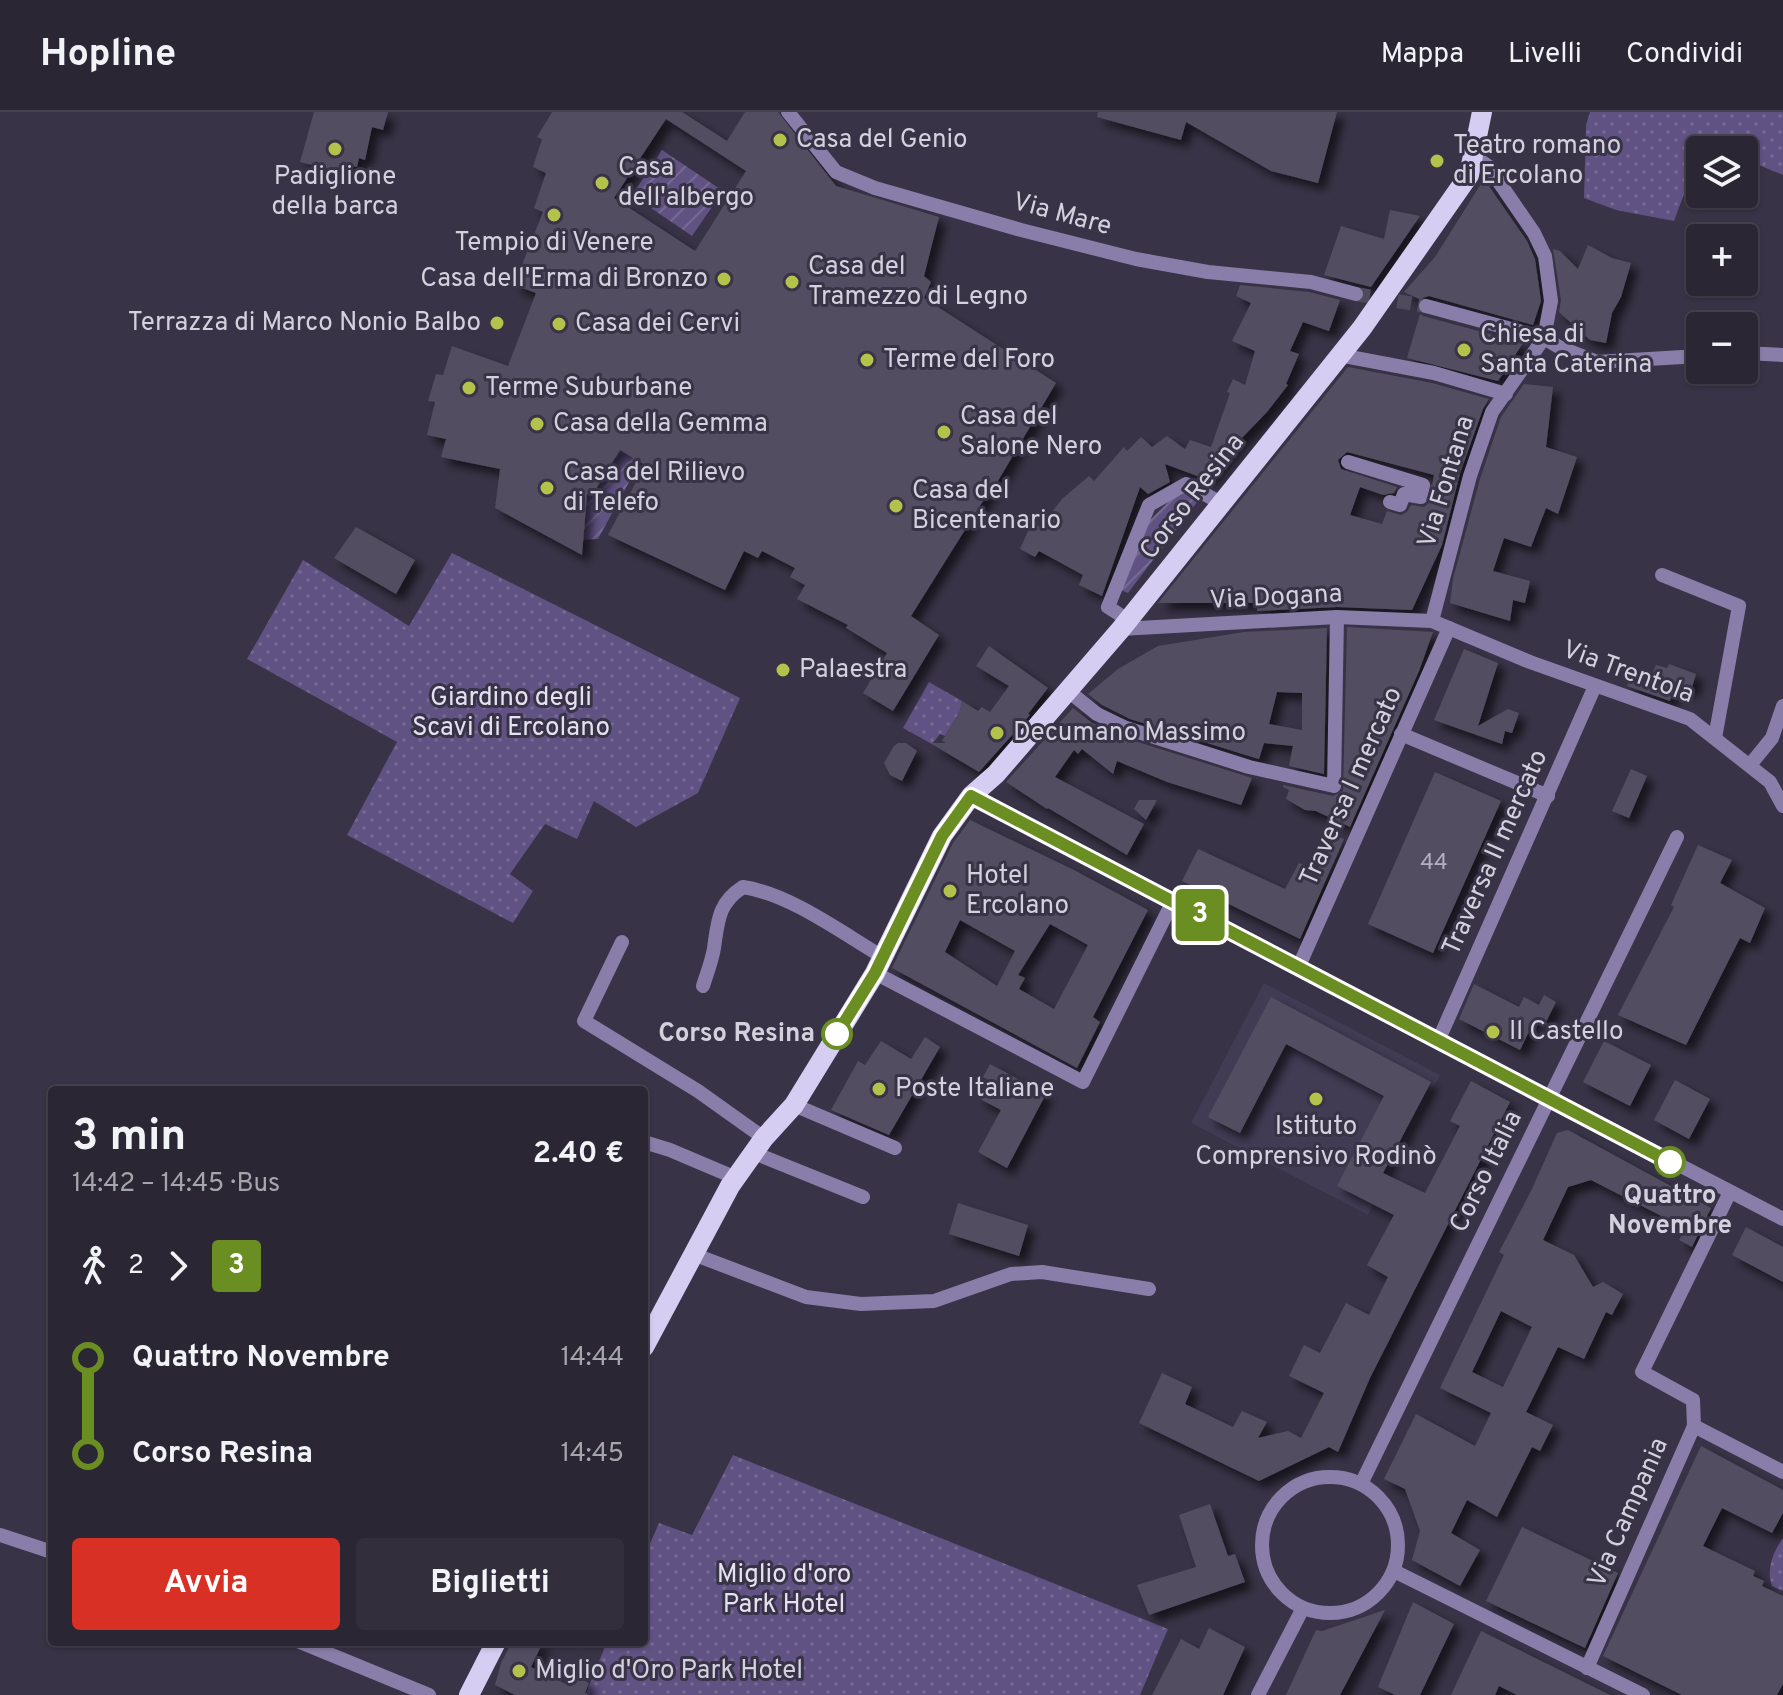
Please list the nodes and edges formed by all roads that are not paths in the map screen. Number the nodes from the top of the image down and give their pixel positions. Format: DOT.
graph roads {
  1 [pos="788,112"];
  2 [pos="1482,112"];
  3 [pos="1475,157"];
  4 [pos="1356,294"];
  5 [pos="1426,306"];
  6 [pos="1544,338"];
  7 [pos="1758,354"];
  8 [pos="1339,355"];
  9 [pos="1783,355"];
  10 [pos="1686,357"];
  11 [pos="1506,394"];
  12 [pos="1348,462"];
  13 [pos="1390,502"];
  14 [pos="1221,503"];
  15 [pos="1662,575"];
  16 [pos="1337,617"];
  17 [pos="1432,621"];
  18 [pos="1125,625"];
  19 [pos="1449,628"];
  20 [pos="1595,686"];
  21 [pos="1067,690"];
  22 [pos="1783,706"];
  23 [pos="1401,734"];
  24 [pos="1715,738"];
  25 [pos="1750,765"];
  26 [pos="971,796"];
  27 [pos="1548,796"];
  28 [pos="1783,806"];
  29 [pos="1677,837"];
  30 [pos="1173,901"];
  31 [pos="622,942"];
  32 [pos="879,965"];
  33 [pos="1299,966"];
  34 [pos="703,986"];
  35 [pos="1439,1039"];
  36 [pos="1548,1099"];
  37 [pos="794,1105"];
  38 [pos="648,1143"];
  39 [pos="759,1146"];
  40 [pos="895,1148"];
  41 [pos="736,1178"];
  42 [pos="1730,1192"];
  43 [pos="863,1197"];
  44 [pos="1783,1219"];
  45 [pos="693,1254"];
  46 [pos="1149,1289"];
  47 [pos="648,1339"];
  48 [pos="1694,1426"];
  49 [pos="1783,1472"];
  50 [pos="1361,1484"];
  51 [pos="0,1535"];
  52 [pos="48,1551"];
  53 [pos="1394,1571"];
  54 [pos="1303,1608"];
  55 [pos="310,1646"];
  56 [pos="494,1646"];
  57 [pos="1587,1668"];
  58 [pos="429,1695"];
  59 [pos="469,1695"];
  60 [pos="1258,1695"];
  61 [pos="1643,1695"];
  1 -- 4 [label="street, Via Mare"];
  2 -- 3 [label="main road, Corso Resina"];
  3 -- 6 [label="street, Via Fontana"];
  3 -- 8 [label="main road, Corso Resina"];
  5 -- 6 [label="street"];
  6 -- 10 [label="street"];
  6 -- 11 [label="street, Via Fontana"];
  7 -- 9 [label="street"];
  8 -- 11 [label="street"];
  8 -- 14 [label="main road, Corso Resina"];
  11 -- 17 [label="street, Via Fontana"];
  12 -- 13 [label="street"];
  14 -- 18 [label="main road, Corso Resina"];
  14 -- 18 [label="street"];
  15 -- 24 [label="street"];
  16 -- 17 [label="street, Via Dogana"];
  16 -- 18 [label="street, Via Dogana"];
  16 -- 21 [label="street"];
  17 -- 19 [label="street, Via Trentola"];
  18 -- 21 [label="main road, Corso Resina"];
  19 -- 20 [label="street, Via Trentola"];
  19 -- 23 [label="street, Traversa I mercato"];
  20 -- 24 [label="street, Via Trentola"];
  20 -- 27 [label="street, Traversa II mercato"];
  21 -- 26 [label="main road, Corso Resina"];
  22 -- 25 [label="street"];
  23 -- 27 [label="street"];
  23 -- 33 [label="street, Traversa I mercato"];
  24 -- 25 [label="street, Via Trentola"];
  25 -- 28 [label="street, Via Trentola"];
  26 -- 30 [label="street"];
  26 -- 32 [label="main road, Corso Resina"];
  27 -- 35 [label="street, Traversa II mercato"];
  29 -- 36 [label="street, Corso Italia"];
  30 -- 32 [label="street"];
  30 -- 33 [label="street"];
  31 -- 39 [label="street"];
  32 -- 34 [label="street"];
  32 -- 37 [label="main road, Corso Resina"];
  33 -- 35 [label="street"];
  35 -- 36 [label="street"];
  36 -- 42 [label="street"];
  36 -- 50 [label="street, Corso Italia"];
  37 -- 39 [label="main road, Corso Resina"];
  37 -- 40 [label="street"];
  38 -- 41 [label="street"];
  39 -- 41 [label="main road, Corso Resina"];
  39 -- 43 [label="street"];
  41 -- 45 [label="main road, Corso Resina"];
  42 -- 44 [label="street"];
  42 -- 48 [label="street"];
  45 -- 46 [label="street"];
  45 -- 47 [label="main road, Corso Resina"];
  48 -- 49 [label="street, Via Campania"];
  48 -- 57 [label="street, Via Campania"];
  50 -- 53 [label="street"];
  50 -- 54 [label="street"];
  51 -- 52 [label="street"];
  53 -- 54 [label="street"];
  53 -- 57 [label="street"];
  54 -- 60 [label="street"];
  55 -- 58 [label="street"];
  56 -- 59 [label="main road"];
  57 -- 61 [label="street"];
}
